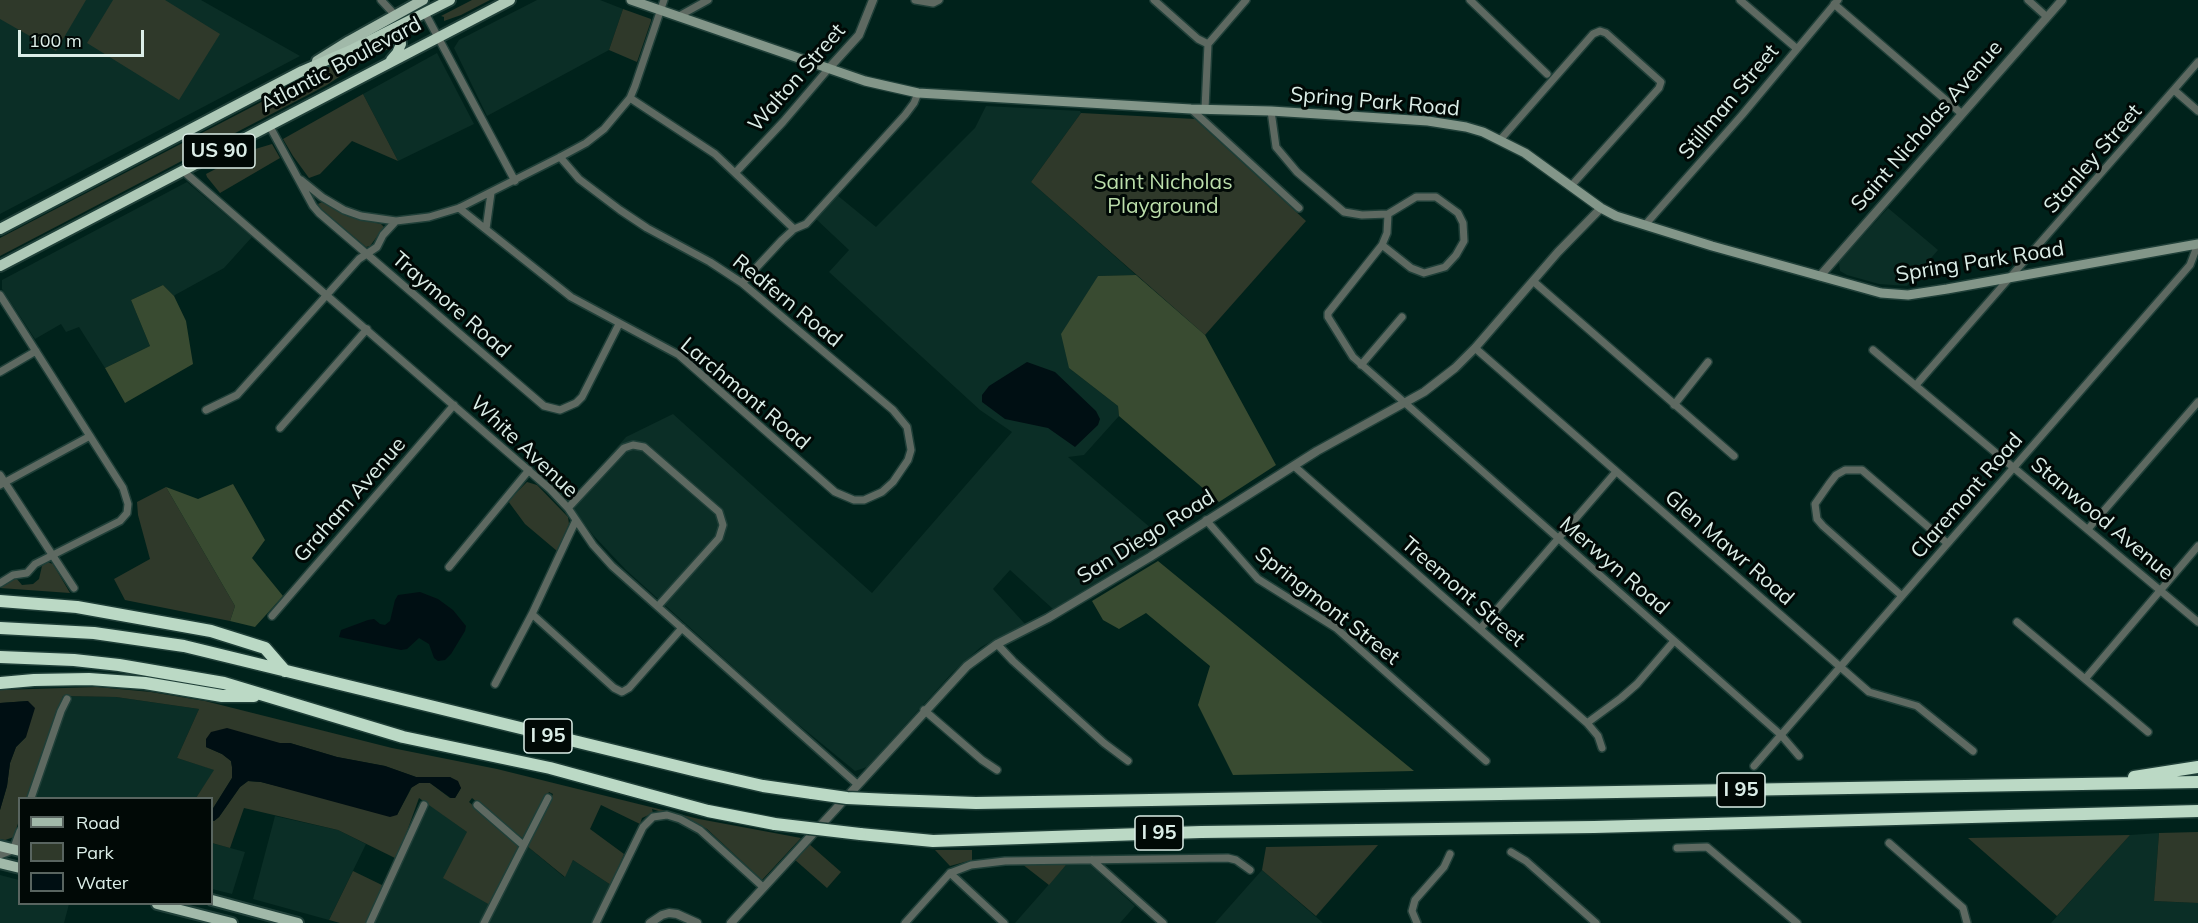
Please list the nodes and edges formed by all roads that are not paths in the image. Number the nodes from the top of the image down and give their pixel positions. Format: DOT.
graph roads {
  1 [pos="381,0"];
  2 [pos="423,0"];
  3 [pos="450,0"];
  4 [pos="510,0"];
  5 [pos="631,0"];
  6 [pos="664,0"];
  7 [pos="708,0"];
  8 [pos="873,0"];
  9 [pos="915,0"];
  10 [pos="939,0"];
  11 [pos="1154,0"];
  12 [pos="1246,0"];
  13 [pos="1470,0"];
  14 [pos="1740,0"];
  15 [pos="2028,0"];
  16 [pos="2062,0"];
  17 [pos="1836,2"];
  18 [pos="662,10"];
  19 [pos="425,13"];
  20 [pos="679,16"];
  21 [pos="2048,17"];
  22 [pos="397,21"];
  23 [pos="439,37"];
  24 [pos="1208,44"];
  25 [pos="1796,48"];
  26 [pos="2198,62"];
  27 [pos="386,64"];
  28 [pos="830,67"];
  29 [pos="1547,74"];
  30 [pos="2174,90"];
  31 [pos="918,93"];
  32 [pos="630,98"];
  33 [pos="1191,109"];
  34 [pos="1205,109"];
  35 [pos="1271,111"];
  36 [pos="2198,111"];
  37 [pos="1962,114"];
  38 [pos="269,125"];
  39 [pos="1500,140"];
  40 [pos="560,157"];
  41 [pos="182,170"];
  42 [pos="736,172"];
  43 [pos="299,179"];
  44 [pos="515,181"];
  45 [pos="1571,186"];
  46 [pos="491,193"];
  47 [pos="459,208"];
  48 [pos="1299,208"];
  49 [pos="1601,208"];
  50 [pos="1388,213"];
  51 [pos="396,221"];
  52 [pos="1646,225"];
  53 [pos="486,229"];
  54 [pos="794,229"];
  55 [pos="0,230"];
  56 [pos="2198,244"];
  57 [pos="1382,246"];
  58 [pos="365,254"];
  59 [pos="0,266"];
  60 [pos="1820,276"];
  61 [pos="2010,277"];
  62 [pos="1533,280"];
  63 [pos="742,282"];
  64 [pos="0,294"];
  65 [pos="326,296"];
  66 [pos="1402,317"];
  67 [pos="619,324"];
  68 [pos="367,329"];
  69 [pos="1475,348"];
  70 [pos="1873,350"];
  71 [pos="36,351"];
  72 [pos="1708,362"];
  73 [pos="1361,364"];
  74 [pos="0,372"];
  75 [pos="1916,385"];
  76 [pos="2198,402"];
  77 [pos="1403,403"];
  78 [pos="454,405"];
  79 [pos="1674,405"];
  80 [pos="206,410"];
  81 [pos="280,428"];
  82 [pos="90,436"];
  83 [pos="1734,456"];
  84 [pos="1294,466"];
  85 [pos="2014,467"];
  86 [pos="529,470"];
  87 [pos="1615,473"];
  88 [pos="0,475"];
  89 [pos="893,482"];
  90 [pos="3,484"];
  91 [pos="568,508"];
  92 [pos="576,520"];
  93 [pos="1206,520"];
  94 [pos="2088,530"];
  95 [pos="1558,539"];
  96 [pos="1947,543"];
  97 [pos="2198,546"];
  98 [pos="52,555"];
  99 [pos="449,567"];
  100 [pos="0,583"];
  101 [pos="74,588"];
  102 [pos="2160,590"];
  103 [pos="1902,596"];
  104 [pos="0,601"];
  105 [pos="658,606"];
  106 [pos="532,614"];
  107 [pos="272,616"];
  108 [pos="2017,622"];
  109 [pos="2198,622"];
  110 [pos="0,628"];
  111 [pos="682,628"];
  112 [pos="1480,629"];
  113 [pos="1674,641"];
  114 [pos="997,644"];
  115 [pos="0,657"];
  116 [pos="1840,667"];
  117 [pos="286,672"];
  118 [pos="2085,679"];
  119 [pos="0,683"];
  120 [pos="495,684"];
  121 [pos="270,696"];
  122 [pos="68,699"];
  123 [pos="924,710"];
  124 [pos="1587,723"];
  125 [pos="2148,732"];
  126 [pos="1781,735"];
  127 [pos="1602,748"];
  128 [pos="1973,751"];
  129 [pos="1799,756"];
  130 [pos="1128,761"];
  131 [pos="1486,761"];
  132 [pos="1754,766"];
  133 [pos="2198,766"];
  134 [pos="997,770"];
  135 [pos="2198,782"];
  136 [pos="857,784"];
  137 [pos="2091,784"];
  138 [pos="31,797"];
  139 [pos="548,798"];
  140 [pos="424,804"];
  141 [pos="477,805"];
  142 [pos="2198,811"];
  143 [pos="1889,843"];
  144 [pos="523,845"];
  145 [pos="0,846"];
  146 [pos="1677,848"];
  147 [pos="16,850"];
  148 [pos="1511,852"];
  149 [pos="1450,854"];
  150 [pos="0,855"];
  151 [pos="1092,860"];
  152 [pos="0,863"];
  153 [pos="18,868"];
  154 [pos="1250,870"];
  155 [pos="950,873"];
  156 [pos="763,886"];
  157 [pos="213,900"];
  158 [pos="164,905"];
  159 [pos="1967,920"];
  160 [pos="232,923"];
  161 [pos="298,923"];
  162 [pos="370,923"];
  163 [pos="484,923"];
  164 [pos="596,923"];
  165 [pos="650,923"];
  166 [pos="697,923"];
  167 [pos="730,923"];
  168 [pos="905,923"];
  169 [pos="1004,923"];
  170 [pos="1162,923"];
  171 [pos="1417,923"];
  172 [pos="1596,923"];
  173 [pos="1797,923"];
  1 -- 22 [label="street"];
  2 -- 22 [label="main road, Atlantic Boulevard"];
  3 -- 19 [label="highway, US 90"];
  4 -- 23 [label="highway, Atlantic Boulevard / US 90"];
  5 -- 18 [label="main road, Spring Park Road"];
  6 -- 18 [label="street"];
  7 -- 20 [label="street"];
  8 -- 28 [label="street, Walton Street"];
  9 -- 10 [label="street"];
  11 -- 24 [label="street"];
  12 -- 24 [label="street"];
  13 -- 29 [label="street"];
  14 -- 25 [label="street"];
  15 -- 21 [label="street"];
  16 -- 21 [label="street, Saint Nicholas Avenue"];
  17 -- 25 [label="street, Stillman Street"];
  17 -- 37 [label="street"];
  18 -- 20 [label="main road, Spring Park Road"];
  18 -- 32 [label="street"];
  19 -- 22 [label="highway, US 90"];
  19 -- 23 [label="street"];
  20 -- 28 [label="main road, Spring Park Road"];
  21 -- 37 [label="street, Saint Nicholas Avenue"];
  22 -- 27 [label="highway"];
  22 -- 55 [label="highway, US 90"];
  23 -- 27 [label="highway, Atlantic Boulevard / US 90"];
  23 -- 44 [label="street"];
  24 -- 34 [label="street"];
  25 -- 52 [label="street, Stillman Street"];
  26 -- 30 [label="street, Stanley Street"];
  27 -- 38 [label="highway, Atlantic Boulevard / US 90"];
  28 -- 31 [label="main road, Spring Park Road"];
  28 -- 42 [label="street, Walton Street"];
  30 -- 36 [label="street"];
  30 -- 61 [label="street, Stanley Street"];
  31 -- 33 [label="main road, Spring Park Road"];
  31 -- 54 [label="street"];
  32 -- 40 [label="street"];
  32 -- 42 [label="street"];
  33 -- 34 [label="main road, Spring Park Road"];
  33 -- 48 [label="street"];
  34 -- 35 [label="main road, Spring Park Road"];
  35 -- 39 [label="main road, Spring Park Road"];
  35 -- 50 [label="street"];
  37 -- 60 [label="street, Saint Nicholas Avenue"];
  38 -- 41 [label="highway, Atlantic Boulevard / US 90"];
  38 -- 43 [label="street, Traymore Road"];
  39 -- 45 [label="main road, Spring Park Road"];
  39 -- 45 [label="street"];
  40 -- 44 [label="street"];
  40 -- 63 [label="street, Redfern Road"];
  41 -- 59 [label="highway, Atlantic Boulevard / US 90"];
  41 -- 65 [label="street, White Avenue"];
  42 -- 54 [label="street"];
  43 -- 51 [label="street"];
  43 -- 58 [label="street, Traymore Road"];
  44 -- 46 [label="street"];
  45 -- 49 [label="main road, Spring Park Road"];
  46 -- 47 [label="street"];
  46 -- 53 [label="street"];
  47 -- 51 [label="street"];
  47 -- 53 [label="street, Larchmont Road"];
  49 -- 52 [label="main road, Spring Park Road"];
  49 -- 62 [label="street, San Diego Road"];
  50 -- 57 [label="street"];
  50 -- 57 [label="street"];
  51 -- 58 [label="street"];
  52 -- 60 [label="main road, Spring Park Road"];
  53 -- 67 [label="street, Larchmont Road"];
  54 -- 63 [label="street"];
  56 -- 61 [label="main road, Spring Park Road"];
  56 -- 85 [label="street, Claremont Road"];
  57 -- 73 [label="street, Merwyn Road"];
  58 -- 65 [label="street"];
  58 -- 67 [label="street, Traymore Road"];
  60 -- 61 [label="main road, Spring Park Road"];
  61 -- 75 [label="street, Stanley Street"];
  62 -- 69 [label="street, San Diego Road"];
  62 -- 79 [label="street"];
  63 -- 89 [label="street, Redfern Road"];
  64 -- 71 [label="street"];
  65 -- 68 [label="street, White Avenue"];
  65 -- 80 [label="street"];
  66 -- 73 [label="street"];
  67 -- 89 [label="street, Larchmont Road"];
  68 -- 78 [label="street, White Avenue"];
  68 -- 81 [label="street"];
  69 -- 77 [label="street, San Diego Road"];
  69 -- 87 [label="street, Glen Mawr Road"];
  70 -- 75 [label="street, Stanwood Avenue"];
  71 -- 74 [label="street"];
  71 -- 82 [label="street"];
  72 -- 79 [label="street"];
  73 -- 77 [label="street, Merwyn Road"];
  75 -- 85 [label="street, Stanwood Avenue"];
  76 -- 94 [label="street"];
  77 -- 84 [label="street, San Diego Road"];
  77 -- 95 [label="street, Merwyn Road"];
  78 -- 86 [label="street, White Avenue"];
  78 -- 107 [label="street, Graham Avenue"];
  79 -- 83 [label="street"];
  82 -- 90 [label="street"];
  82 -- 98 [label="street"];
  84 -- 93 [label="street, San Diego Road"];
  84 -- 112 [label="street, Treemont Street"];
  85 -- 94 [label="street, Stanwood Avenue"];
  85 -- 96 [label="street, Claremont Road"];
  86 -- 91 [label="street, White Avenue"];
  86 -- 99 [label="street"];
  87 -- 95 [label="street"];
  87 -- 116 [label="street, Glen Mawr Road"];
  88 -- 90 [label="street"];
  90 -- 98 [label="street"];
  91 -- 92 [label="street, White Avenue"];
  91 -- 105 [label="street"];
  92 -- 105 [label="street, White Avenue"];
  92 -- 106 [label="street"];
  93 -- 114 [label="street, San Diego Road"];
  93 -- 131 [label="street, Springmont Street"];
  94 -- 102 [label="street, Stanwood Avenue"];
  95 -- 112 [label="street"];
  95 -- 113 [label="street, Merwyn Road"];
  96 -- 103 [label="street, Claremont Road"];
  96 -- 103 [label="street"];
  97 -- 102 [label="street"];
  98 -- 100 [label="street"];
  98 -- 101 [label="street"];
  102 -- 109 [label="street, Stanwood Avenue"];
  102 -- 118 [label="street"];
  103 -- 116 [label="street, Claremont Road"];
  104 -- 117 [label="highway"];
  105 -- 111 [label="street, White Avenue"];
  106 -- 111 [label="street"];
  106 -- 120 [label="street"];
  108 -- 118 [label="street"];
  110 -- 117 [label="highway, I 95"];
  111 -- 136 [label="street, White Avenue"];
  112 -- 124 [label="street, Treemont Street"];
  113 -- 124 [label="street"];
  113 -- 126 [label="street, Merwyn Road"];
  114 -- 123 [label="street, San Diego Road"];
  114 -- 130 [label="street"];
  115 -- 121 [label="highway, I 95"];
  116 -- 126 [label="street, Claremont Road"];
  116 -- 128 [label="street, Glen Mawr Road"];
  117 -- 137 [label="highway, I 95, bridge"];
  118 -- 125 [label="street"];
  119 -- 121 [label="highway"];
  121 -- 142 [label="highway, I 95, bridge"];
  122 -- 138 [label="street"];
  123 -- 134 [label="street"];
  123 -- 136 [label="street, San Diego Road"];
  124 -- 127 [label="street, Treemont Street"];
  126 -- 129 [label="street, Merwyn Road"];
  126 -- 132 [label="street, Claremont Road"];
  133 -- 137 [label="highway"];
  135 -- 137 [label="highway, I 95"];
  136 -- 156 [label="street, San Diego Road"];
  139 -- 144 [label="street"];
  140 -- 162 [label="street"];
  141 -- 144 [label="street"];
  143 -- 159 [label="street"];
  144 -- 163 [label="street"];
  145 -- 147 [label="main road"];
  146 -- 173 [label="street"];
  147 -- 150 [label="street"];
  148 -- 172 [label="street"];
  149 -- 171 [label="street"];
  151 -- 154 [label="street"];
  151 -- 155 [label="street"];
  151 -- 170 [label="street"];
  152 -- 153 [label="main road"];
  155 -- 168 [label="street"];
  155 -- 169 [label="street"];
  156 -- 164 [label="street"];
  156 -- 167 [label="street, San Diego Road"];
  157 -- 161 [label="main road"];
  158 -- 160 [label="main road"];
  165 -- 166 [label="street"];
}
